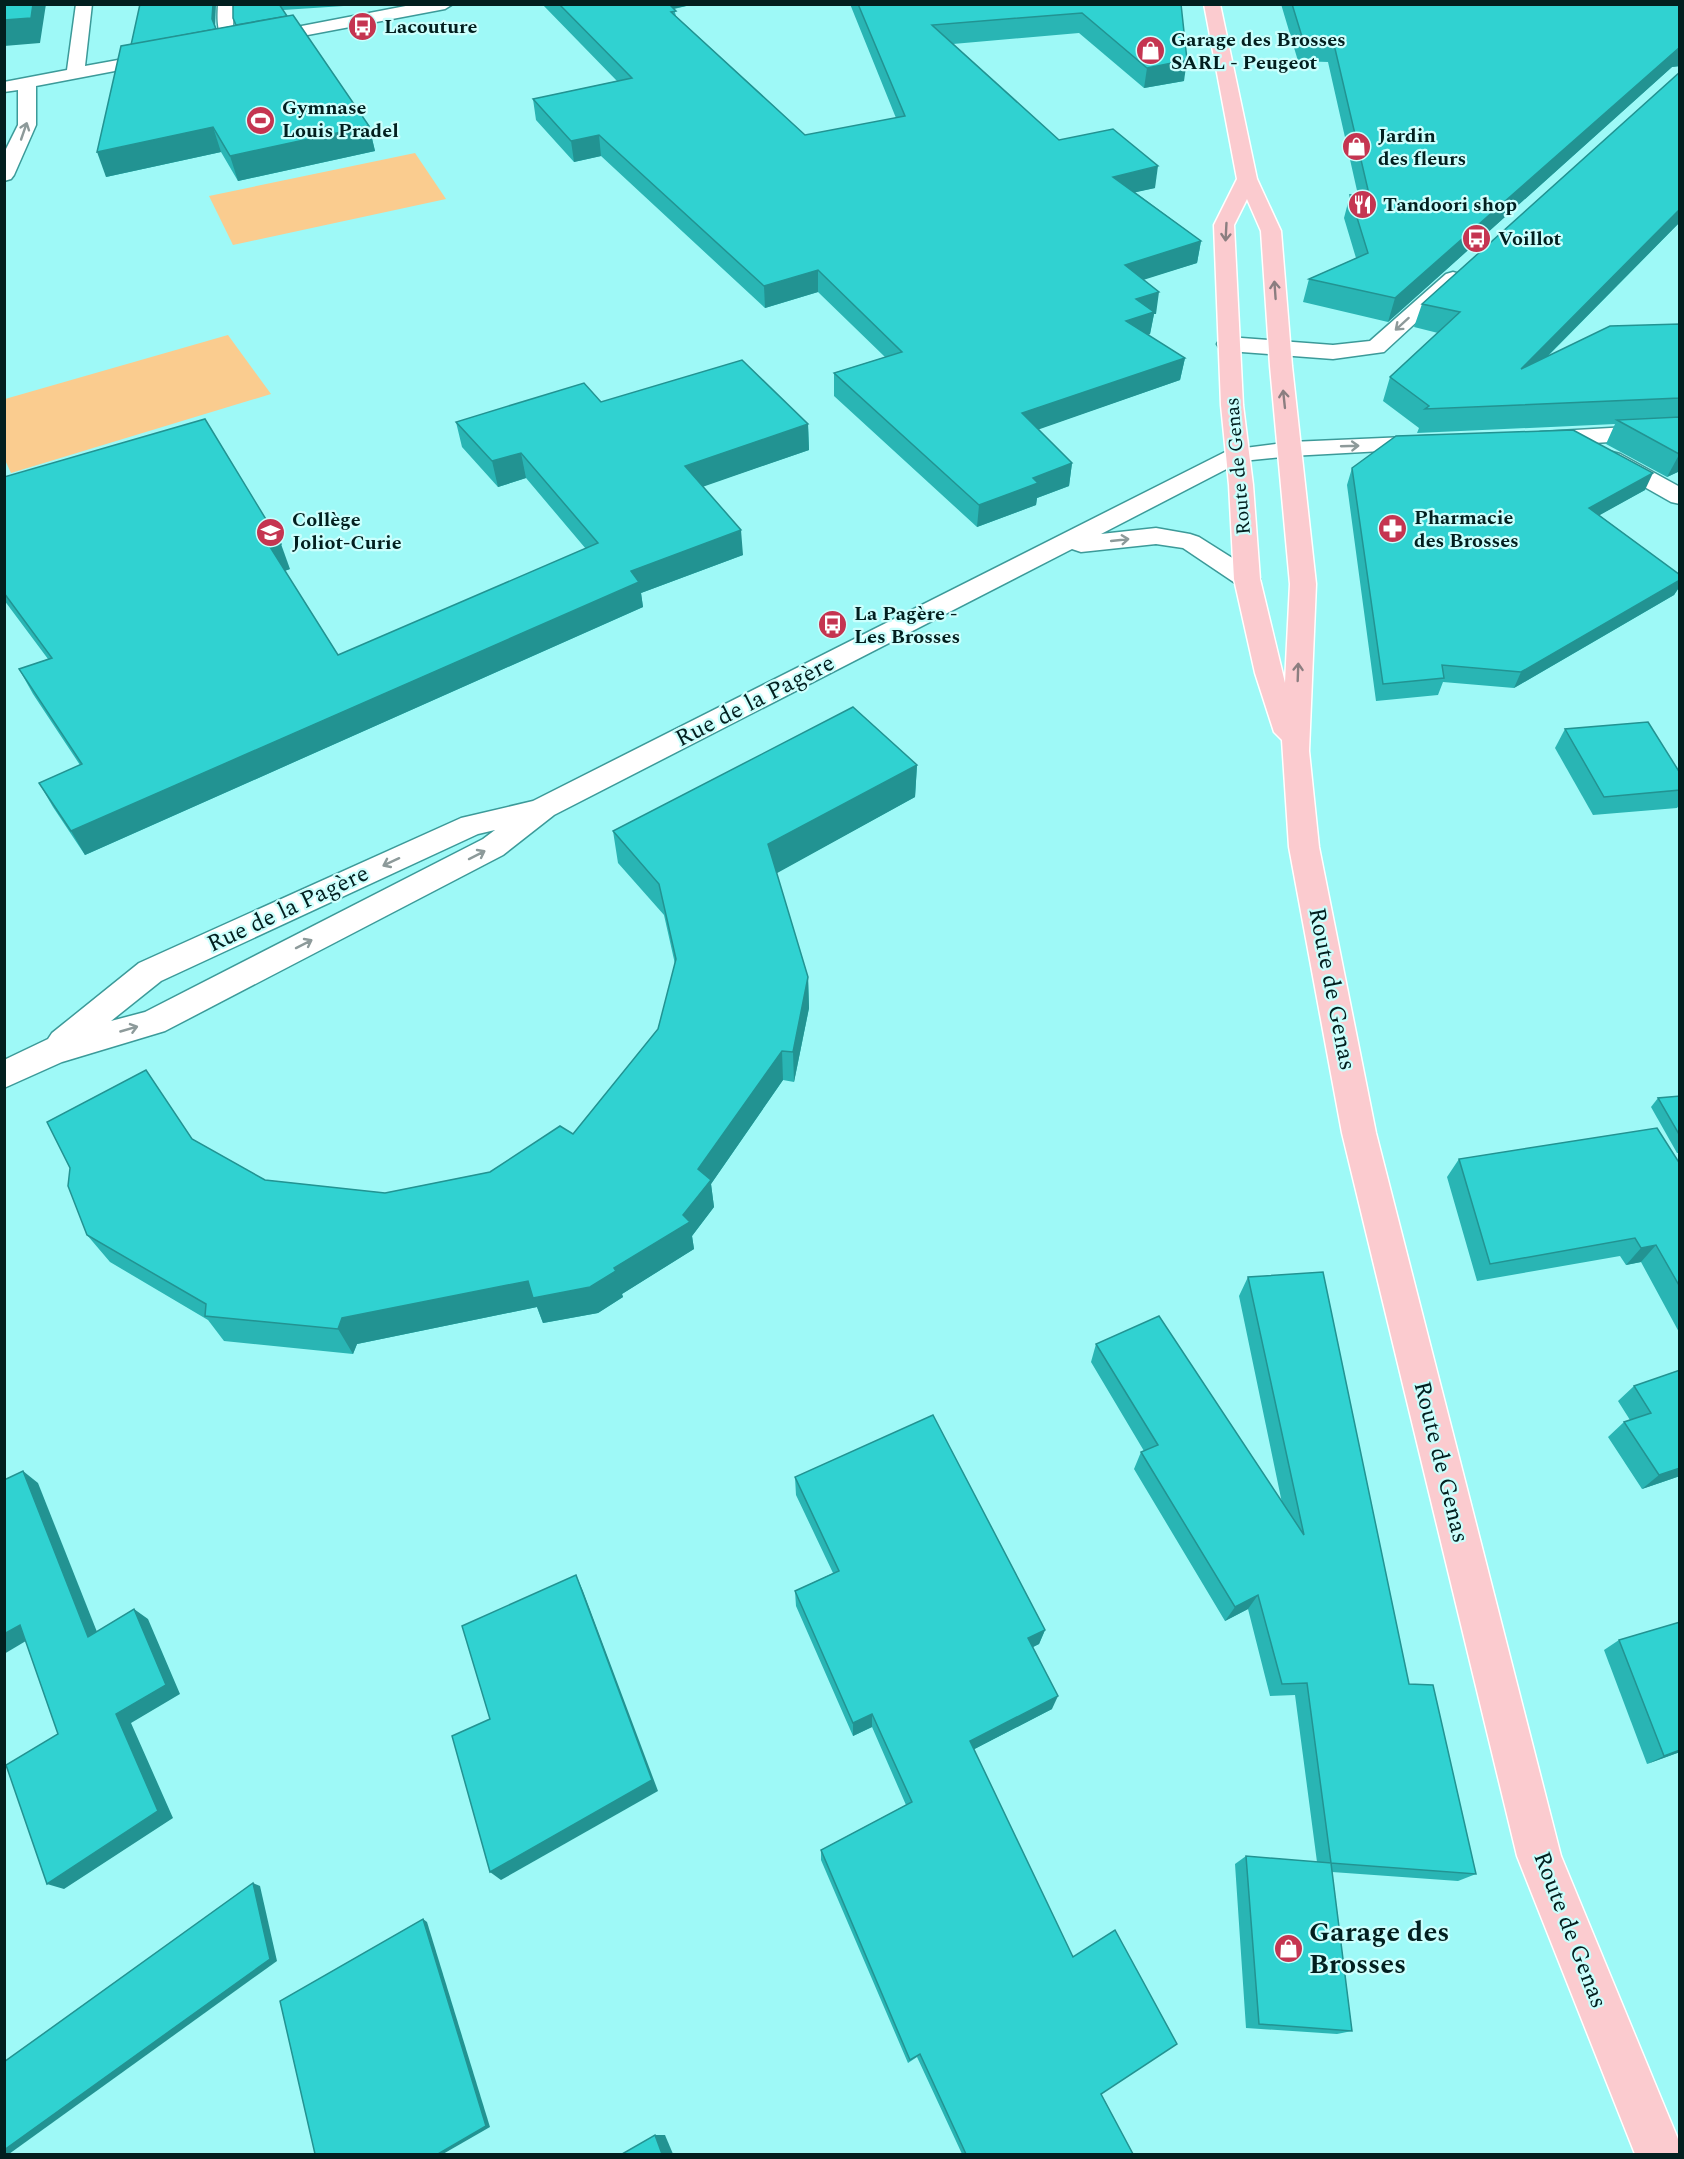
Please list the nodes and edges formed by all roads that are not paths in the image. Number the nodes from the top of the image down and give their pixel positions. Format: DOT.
graph roads {
  1 [pos="84,4"];
  2 [pos="226,4"];
  3 [pos="445,4"];
  4 [pos="1212,4"];
  5 [pos="322,5"];
  6 [pos="322,27"];
  7 [pos="233,44"];
  8 [pos="211,48"];
  9 [pos="177,54"];
  10 [pos="75,74"];
  11 [pos="27,83"];
  12 [pos="4,87"];
  13 [pos="4,175"];
  14 [pos="1247,179"];
  15 [pos="1470,262"];
  16 [pos="1228,344"];
  17 [pos="1279,348"];
  18 [pos="1680,431"];
  19 [pos="1573,438"];
  20 [pos="1516,440"];
  21 [pos="1448,442"];
  22 [pos="1291,449"];
  23 [pos="1237,455"];
  24 [pos="1680,497"];
  25 [pos="1062,546"];
  26 [pos="1247,579"];
  27 [pos="1295,751"];
  28 [pos="544,808"];
  29 [pos="53,1051"];
  30 [pos="4,1075"];
  31 [pos="1659,2154"];
  1 -- 10 [label="street"];
  2 -- 7 [label="street"];
  3 -- 6 [label="street"];
  4 -- 14 [label="main road, Route de Genas"];
  5 -- 6 [label="street"];
  6 -- 7 [label="street"];
  7 -- 8 [label="street"];
  9 -- 10 [label="street"];
  10 -- 11 [label="street"];
  11 -- 12 [label="street"];
  13 -- 11 [label="street, one-way"];
  14 -- 16 [label="main road, Route de Genas, one-way"];
  17 -- 14 [label="main road, Route de Genas, one-way"];
  15 -- 17 [label="street, one-way"];
  16 -- 17 [label="street"];
  16 -- 23 [label="main road, Route de Genas"];
  22 -- 17 [label="main road, Route de Genas, one-way"];
  18 -- 19 [label="street"];
  19 -- 20 [label="street"];
  19 -- 24 [label="street"];
  22 -- 21 [label="street, Rue de la Pagère, one-way"];
  22 -- 23 [label="street, Rue de la Pagère"];
  27 -- 22 [label="main road, Route de Genas, one-way"];
  23 -- 25 [label="street, Rue de la Pagère"];
  23 -- 26 [label="main road, Route de Genas"];
  25 -- 26 [label="street, Rue de la Pagère, one-way"];
  25 -- 28 [label="street, Rue de la Pagère"];
  26 -- 27 [label="main road, Route de Genas"];
  27 -- 31 [label="main road, Route de Genas"];
  29 -- 28 [label="street, Rue de la Pagère, one-way"];
  28 -- 29 [label="street, Rue de la Pagère, one-way"];
  29 -- 30 [label="street, Rue de la Pagère"];
}
